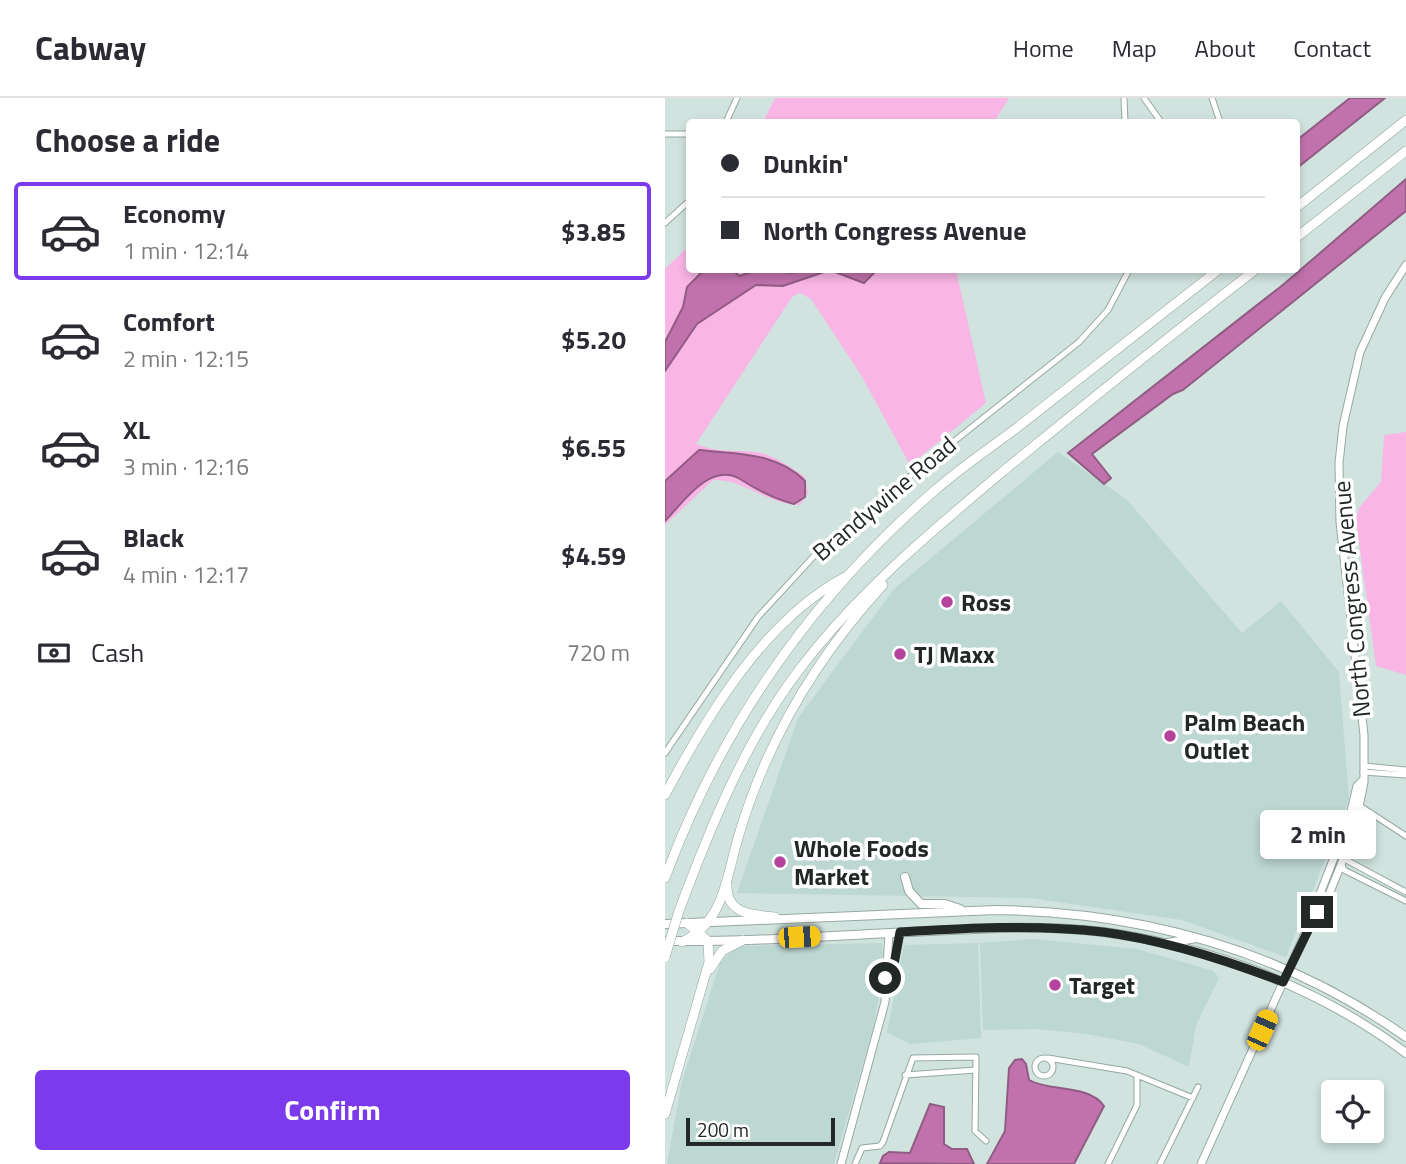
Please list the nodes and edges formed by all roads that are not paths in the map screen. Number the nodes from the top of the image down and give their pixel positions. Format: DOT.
graph roads {
  1 [pos="737,98"];
  2 [pos="1124,98"];
  3 [pos="1144,98"];
  4 [pos="1212,98"];
  5 [pos="727,119"];
  6 [pos="1125,119"];
  7 [pos="1159,119"];
  8 [pos="1219,119"];
  9 [pos="1406,120"];
  10 [pos="665,134"];
  11 [pos="686,134"];
  12 [pos="1406,152"];
  13 [pos="686,204"];
  14 [pos="1300,205"];
  15 [pos="665,222"];
  16 [pos="1300,235"];
  17 [pos="1406,265"];
  18 [pos="1127,273"];
  19 [pos="1214,273"];
  20 [pos="1251,273"];
  21 [pos="931,531"];
  22 [pos="853,573"];
  23 [pos="665,753"];
  24 [pos="1406,772"];
  25 [pos="1363,773"];
  26 [pos="665,795"];
  27 [pos="1360,806"];
  28 [pos="1406,836"];
  29 [pos="1337,849"];
  30 [pos="1345,854"];
  31 [pos="1341,863"];
  32 [pos="728,873"];
  33 [pos="905,877"];
  34 [pos="665,878"];
  35 [pos="1406,892"];
  36 [pos="1406,901"];
  37 [pos="966,912"];
  38 [pos="1317,912"];
  39 [pos="775,917"];
  40 [pos="711,922"];
  41 [pos="687,923"];
  42 [pos="665,924"];
  43 [pos="701,932"];
  44 [pos="900,932"];
  45 [pos="890,933"];
  46 [pos="1196,938"];
  47 [pos="743,940"];
  48 [pos="708,941"];
  49 [pos="665,942"];
  50 [pos="682,942"];
  51 [pos="1158,943"];
  52 [pos="665,957"];
  53 [pos="1289,969"];
  54 [pos="706,977"];
  55 [pos="1283,982"];
  56 [pos="887,983"];
  57 [pos="1406,1037"];
  58 [pos="1406,1053"];
  59 [pos="1048,1058"];
  60 [pos="976,1070"];
  61 [pos="905,1075"];
  62 [pos="1137,1076"];
  63 [pos="1198,1087"];
  64 [pos="1193,1098"];
  65 [pos="665,1114"];
  66 [pos="986,1141"];
  67 [pos="842,1161"];
  68 [pos="856,1163"];
  69 [pos="1111,1163"];
  70 [pos="1160,1164"];
  71 [pos="1201,1164"];
  1 -- 5 [label="street"];
  2 -- 6 [label="street"];
  3 -- 7 [label="street"];
  4 -- 8 [label="street"];
  9 -- 14 [label="highway"];
  10 -- 11 [label="street"];
  12 -- 16 [label="highway"];
  13 -- 15 [label="street"];
  17 -- 25 [label="street, North Congress Avenue"];
  18 -- 23 [label="street, Brandywine Road"];
  19 -- 22 [label="highway"];
  20 -- 21 [label="highway"];
  21 -- 32 [label="highway"];
  21 -- 52 [label="highway, bridge"];
  22 -- 26 [label="highway"];
  22 -- 34 [label="highway"];
  24 -- 25 [label="street"];
  25 -- 27 [label="street, North Congress Avenue"];
  25 -- 29 [label="street, North Congress Avenue"];
  27 -- 28 [label="street"];
  27 -- 30 [label="street, North Congress Avenue"];
  29 -- 31 [label="street"];
  29 -- 38 [label="street, North Congress Avenue"];
  30 -- 31 [label="street, North Congress Avenue"];
  30 -- 35 [label="street"];
  31 -- 36 [label="street"];
  31 -- 38 [label="street, North Congress Avenue"];
  32 -- 39 [label="highway"];
  32 -- 40 [label="highway"];
  33 -- 37 [label="main road"];
  37 -- 39 [label="main road"];
  37 -- 46 [label="main road"];
  38 -- 53 [label="street, North Congress Avenue"];
  39 -- 40 [label="main road"];
  40 -- 41 [label="main road"];
  40 -- 43 [label="highway"];
  41 -- 42 [label="main road"];
  41 -- 43 [label="highway"];
  43 -- 48 [label="highway"];
  43 -- 50 [label="highway"];
  44 -- 45 [label="main road"];
  44 -- 51 [label="main road"];
  44 -- 56 [label="street"];
  45 -- 47 [label="main road"];
  45 -- 56 [label="street"];
  46 -- 51 [label="main road"];
  46 -- 53 [label="main road"];
  47 -- 48 [label="main road"];
  47 -- 54 [label="highway"];
  48 -- 50 [label="main road"];
  48 -- 54 [label="highway"];
  49 -- 50 [label="main road"];
  51 -- 55 [label="main road"];
  53 -- 55 [label="street, North Congress Avenue"];
  53 -- 57 [label="main road"];
  54 -- 65 [label="highway"];
  55 -- 58 [label="main road"];
  55 -- 71 [label="street, North Congress Avenue"];
  56 -- 67 [label="street"];
  59 -- 62 [label="street"];
  60 -- 61 [label="street"];
  60 -- 61 [label="street"];
  60 -- 66 [label="street"];
  61 -- 68 [label="street"];
  62 -- 64 [label="street"];
  62 -- 69 [label="street"];
  63 -- 64 [label="street"];
  64 -- 70 [label="street"];
  67 -- 68 [label="street"];
}
